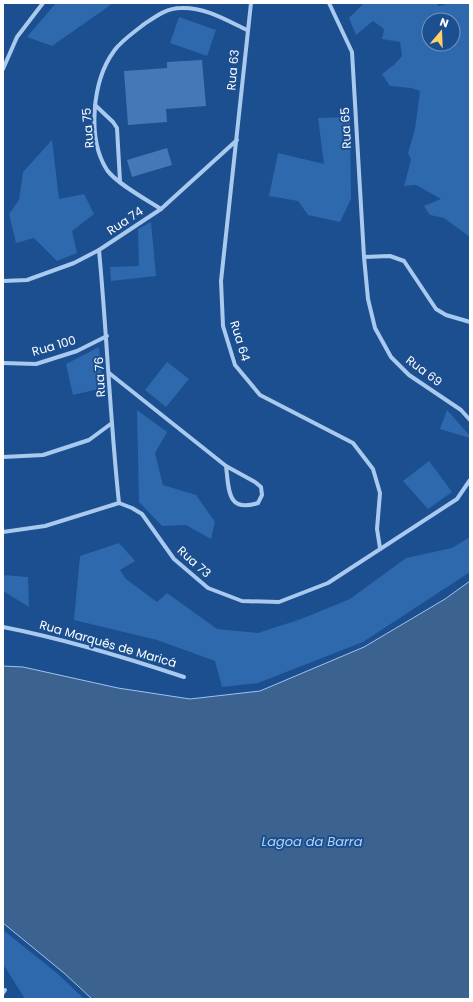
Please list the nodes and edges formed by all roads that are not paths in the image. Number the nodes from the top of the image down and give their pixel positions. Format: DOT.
graph roads {
  1 [pos="44,3"];
  2 [pos="251,3"];
  3 [pos="329,3"];
  4 [pos="247,30"];
  5 [pos="3,69"];
  6 [pos="95,105"];
  7 [pos="237,139"];
  8 [pos="120,181"];
  9 [pos="161,209"];
  10 [pos="99,250"];
  11 [pos="364,258"];
  12 [pos="3,281"];
  13 [pos="470,322"];
  14 [pos="107,336"];
  15 [pos="3,363"];
  16 [pos="109,373"];
  17 [pos="470,420"];
  18 [pos="112,423"];
  19 [pos="3,457"];
  20 [pos="226,466"];
  21 [pos="470,480"];
  22 [pos="120,503"];
  23 [pos="3,532"];
  24 [pos="380,548"];
  25 [pos="3,626"];
  26 [pos="184,677"];
  1 -- 5 [label="street"];
  2 -- 4 [label="street, Rua 63"];
  3 -- 11 [label="street, Rua 65"];
  4 -- 6 [label="street, Rua 75"];
  4 -- 7 [label="street, Rua 63"];
  6 -- 8 [label="street, Rua 75"];
  6 -- 8 [label="street"];
  7 -- 9 [label="street, Rua 74"];
  7 -- 24 [label="street, Rua 64"];
  8 -- 9 [label="street, Rua 75"];
  9 -- 10 [label="street, Rua 74"];
  10 -- 12 [label="street, Rua 74"];
  10 -- 14 [label="street, Rua 76"];
  11 -- 13 [label="street"];
  11 -- 17 [label="street, Rua 69"];
  14 -- 15 [label="street, Rua 100"];
  14 -- 16 [label="street, Rua 76"];
  16 -- 18 [label="street, Rua 76"];
  16 -- 20 [label="street"];
  18 -- 19 [label="street"];
  18 -- 22 [label="street, Rua 76"];
  20 -- 20 [label="street"];
  21 -- 24 [label="street"];
  22 -- 23 [label="street"];
  22 -- 24 [label="street, Rua 73"];
  25 -- 26 [label="street, Rua Marquês de Maricá"];
}
